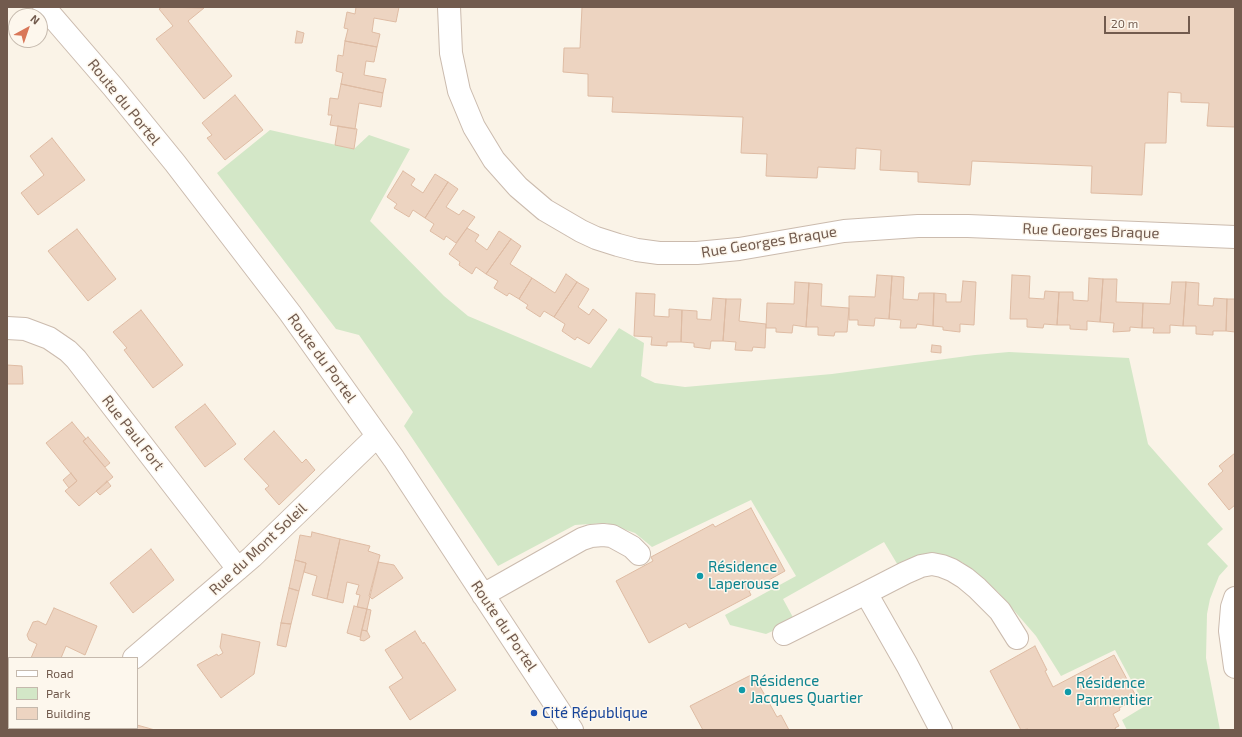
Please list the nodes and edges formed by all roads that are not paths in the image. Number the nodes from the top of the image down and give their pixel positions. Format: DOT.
graph roads {
  1 [pos="44,7"];
  2 [pos="449,7"];
  3 [pos="1235,237"];
  4 [pos="7,328"];
  5 [pos="377,436"];
  6 [pos="639,554"];
  7 [pos="238,569"];
  8 [pos="866,593"];
  9 [pos="483,595"];
  10 [pos="1235,598"];
  11 [pos="784,634"];
  12 [pos="1017,638"];
  13 [pos="135,657"];
  14 [pos="1235,668"];
  15 [pos="572,730"];
  16 [pos="941,730"];
  1 -- 5 [label="street, Route du Portel"];
  2 -- 3 [label="street, Rue Georges Braque"];
  4 -- 7 [label="street, Rue Paul Fort"];
  5 -- 7 [label="street, Rue du Mont Soleil"];
  5 -- 9 [label="street, Route du Portel"];
  6 -- 9 [label="street"];
  7 -- 13 [label="street, Rue du Mont Soleil"];
  8 -- 11 [label="street"];
  8 -- 12 [label="street"];
  8 -- 16 [label="street"];
  9 -- 15 [label="street, Route du Portel"];
  10 -- 14 [label="street"];
}
